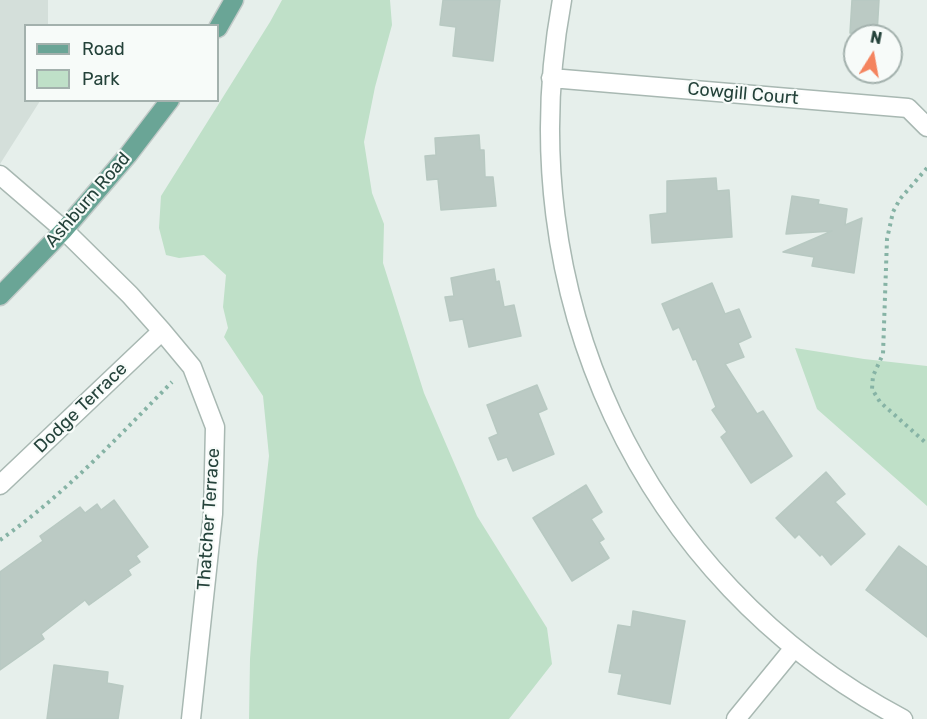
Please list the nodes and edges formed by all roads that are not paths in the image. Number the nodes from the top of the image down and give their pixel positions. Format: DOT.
graph roads {
  1 [pos="234,0"];
  2 [pos="562,0"];
  3 [pos="219,26"];
  4 [pos="551,78"];
  5 [pos="168,102"];
  6 [pos="927,127"];
  7 [pos="0,175"];
  8 [pos="64,230"];
  9 [pos="0,296"];
  10 [pos="162,331"];
  11 [pos="0,485"];
  12 [pos="794,648"];
  13 [pos="191,719"];
  14 [pos="736,719"];
  15 [pos="903,719"];
  1 -- 3 [label="main road"];
  2 -- 4 [label="street"];
  4 -- 6 [label="street, Cowgill Court"];
  4 -- 12 [label="street"];
  5 -- 8 [label="main road, Ashburn Road"];
  7 -- 8 [label="street, Thatcher Terrace"];
  8 -- 9 [label="main road, Ashburn Road"];
  8 -- 10 [label="street, Thatcher Terrace"];
  10 -- 11 [label="street, Dodge Terrace"];
  10 -- 13 [label="street, Thatcher Terrace"];
  12 -- 14 [label="street"];
  12 -- 15 [label="street"];
}
